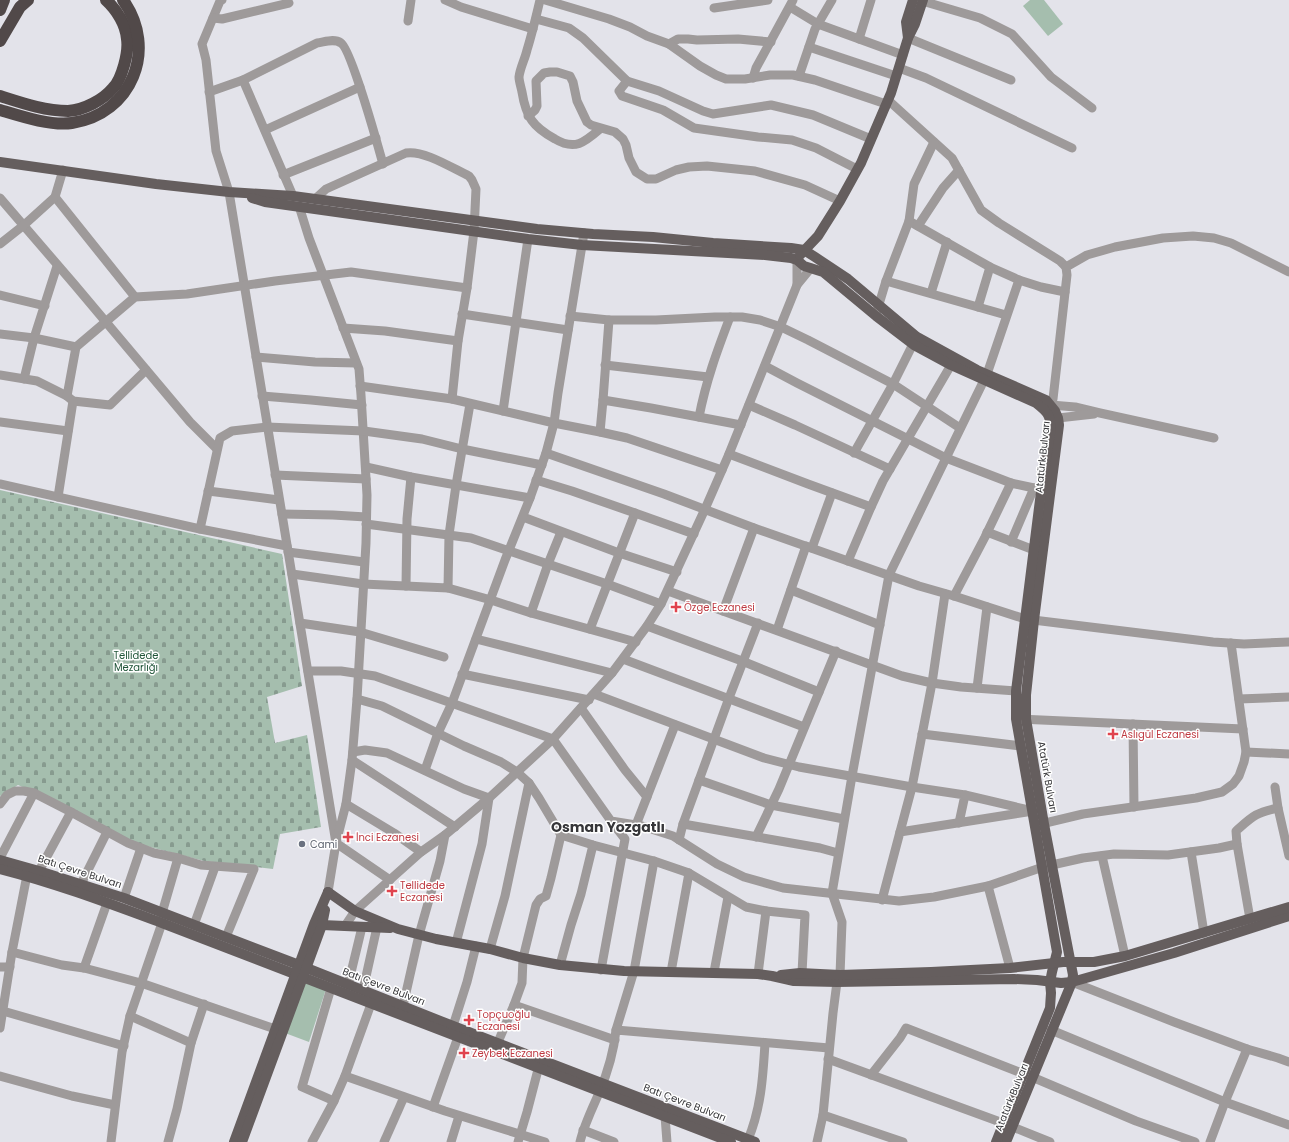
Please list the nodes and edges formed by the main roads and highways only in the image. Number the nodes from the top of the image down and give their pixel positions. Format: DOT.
graph roads {
  1 [pos="4,0"];
  2 [pos="28,0"];
  3 [pos="106,0"];
  4 [pos="123,0"];
  5 [pos="919,0"];
  6 [pos="0,10"];
  7 [pos="0,41"];
  8 [pos="5,97"];
  9 [pos="3,111"];
  10 [pos="0,162"];
  11 [pos="228,192"];
  12 [pos="474,226"];
  13 [pos="818,236"];
  14 [pos="804,250"];
  15 [pos="816,256"];
  16 [pos="797,260"];
  17 [pos="811,268"];
  18 [pos="877,311"];
  19 [pos="915,341"];
  20 [pos="986,377"];
  21 [pos="1048,408"];
  22 [pos="1030,620"];
  23 [pos="1021,719"];
  24 [pos="1040,824"];
  25 [pos="0,859"];
  26 [pos="1047,866"];
  27 [pos="0,869"];
  28 [pos="1289,907"];
  29 [pos="1289,916"];
  30 [pos="162,918"];
  31 [pos="318,925"];
  32 [pos="398,929"];
  33 [pos="1072,962"];
  34 [pos="1054,964"];
  35 [pos="301,971"];
  36 [pos="772,976"];
  37 [pos="839,979"];
  38 [pos="1050,982"];
  39 [pos="1072,982"];
  40 [pos="279,1031"];
  41 [pos="498,1048"];
  42 [pos="1028,1075"];
  43 [pos="601,1088"];
  44 [pos="1008,1125"];
  45 [pos="750,1141"];
  46 [pos="234,1142"];
  47 [pos="242,1142"];
  48 [pos="731,1142"];
  49 [pos="996,1142"];
  50 [pos="1006,1142"];
  1 -- 6 [label="highway"];
  2 -- 7 [label="highway"];
  3 -- 8 [label="highway"];
  4 -- 9 [label="highway"];
  5 -- 13 [label="main road"];
  10 -- 11 [label="main road"];
  11 -- 12 [label="main road"];
  11 -- 12 [label="main road"];
  12 -- 14 [label="main road"];
  12 -- 16 [label="main road"];
  13 -- 14 [label="main road"];
  13 -- 15 [label="main road"];
  14 -- 15 [label="main road"];
  14 -- 16 [label="main road"];
  15 -- 17 [label="main road"];
  15 -- 18 [label="main road"];
  16 -- 17 [label="main road"];
  17 -- 18 [label="main road"];
  18 -- 19 [label="main road"];
  19 -- 20 [label="main road"];
  19 -- 20 [label="main road"];
  20 -- 21 [label="main road"];
  21 -- 22 [label="main road, Atatürk Bulvarı"];
  21 -- 22 [label="main road, Atatürk Bulvarı"];
  22 -- 23 [label="main road, Atatürk Bulvarı"];
  22 -- 23 [label="main road, Atatürk Bulvarı"];
  23 -- 24 [label="main road, Atatürk Bulvarı"];
  23 -- 24 [label="main road, Atatürk Bulvarı"];
  24 -- 26 [label="main road, Atatürk Bulvarı"];
  25 -- 30 [label="main road, Batı Çevre Bulvarı"];
  26 -- 33 [label="main road, Atatürk Bulvarı"];
  26 -- 34 [label="main road, Atatürk Bulvarı"];
  27 -- 30 [label="main road, Batı Çevre Bulvarı"];
  28 -- 33 [label="main road"];
  29 -- 39 [label="main road"];
  30 -- 35 [label="main road, Batı Çevre Bulvarı"];
  30 -- 35 [label="main road, Batı Çevre Bulvarı"];
  31 -- 32 [label="main road"];
  31 -- 32 [label="main road"];
  31 -- 35 [label="main road"];
  32 -- 36 [label="main road"];
  33 -- 34 [label="main road"];
  33 -- 39 [label="main road, Atatürk Bulvarı"];
  34 -- 37 [label="main road"];
  34 -- 38 [label="main road, Atatürk Bulvarı"];
  35 -- 40 [label="main road"];
  35 -- 41 [label="main road, Batı Çevre Bulvarı"];
  35 -- 41 [label="main road, Batı Çevre Bulvarı"];
  36 -- 37 [label="main road"];
  36 -- 37 [label="main road"];
  37 -- 38 [label="main road"];
  38 -- 39 [label="main road"];
  38 -- 42 [label="main road, Atatürk Bulvarı"];
  39 -- 42 [label="main road, Atatürk Bulvarı"];
  40 -- 46 [label="main road"];
  40 -- 47 [label="main road"];
  41 -- 43 [label="main road, Batı Çevre Bulvarı"];
  42 -- 44 [label="main road, Atatürk Bulvarı"];
  43 -- 45 [label="main road, Batı Çevre Bulvarı"];
  43 -- 48 [label="main road, Batı Çevre Bulvarı"];
  44 -- 49 [label="main road, Atatürk Bulvarı"];
  44 -- 50 [label="main road, Atatürk Bulvarı"];
}
